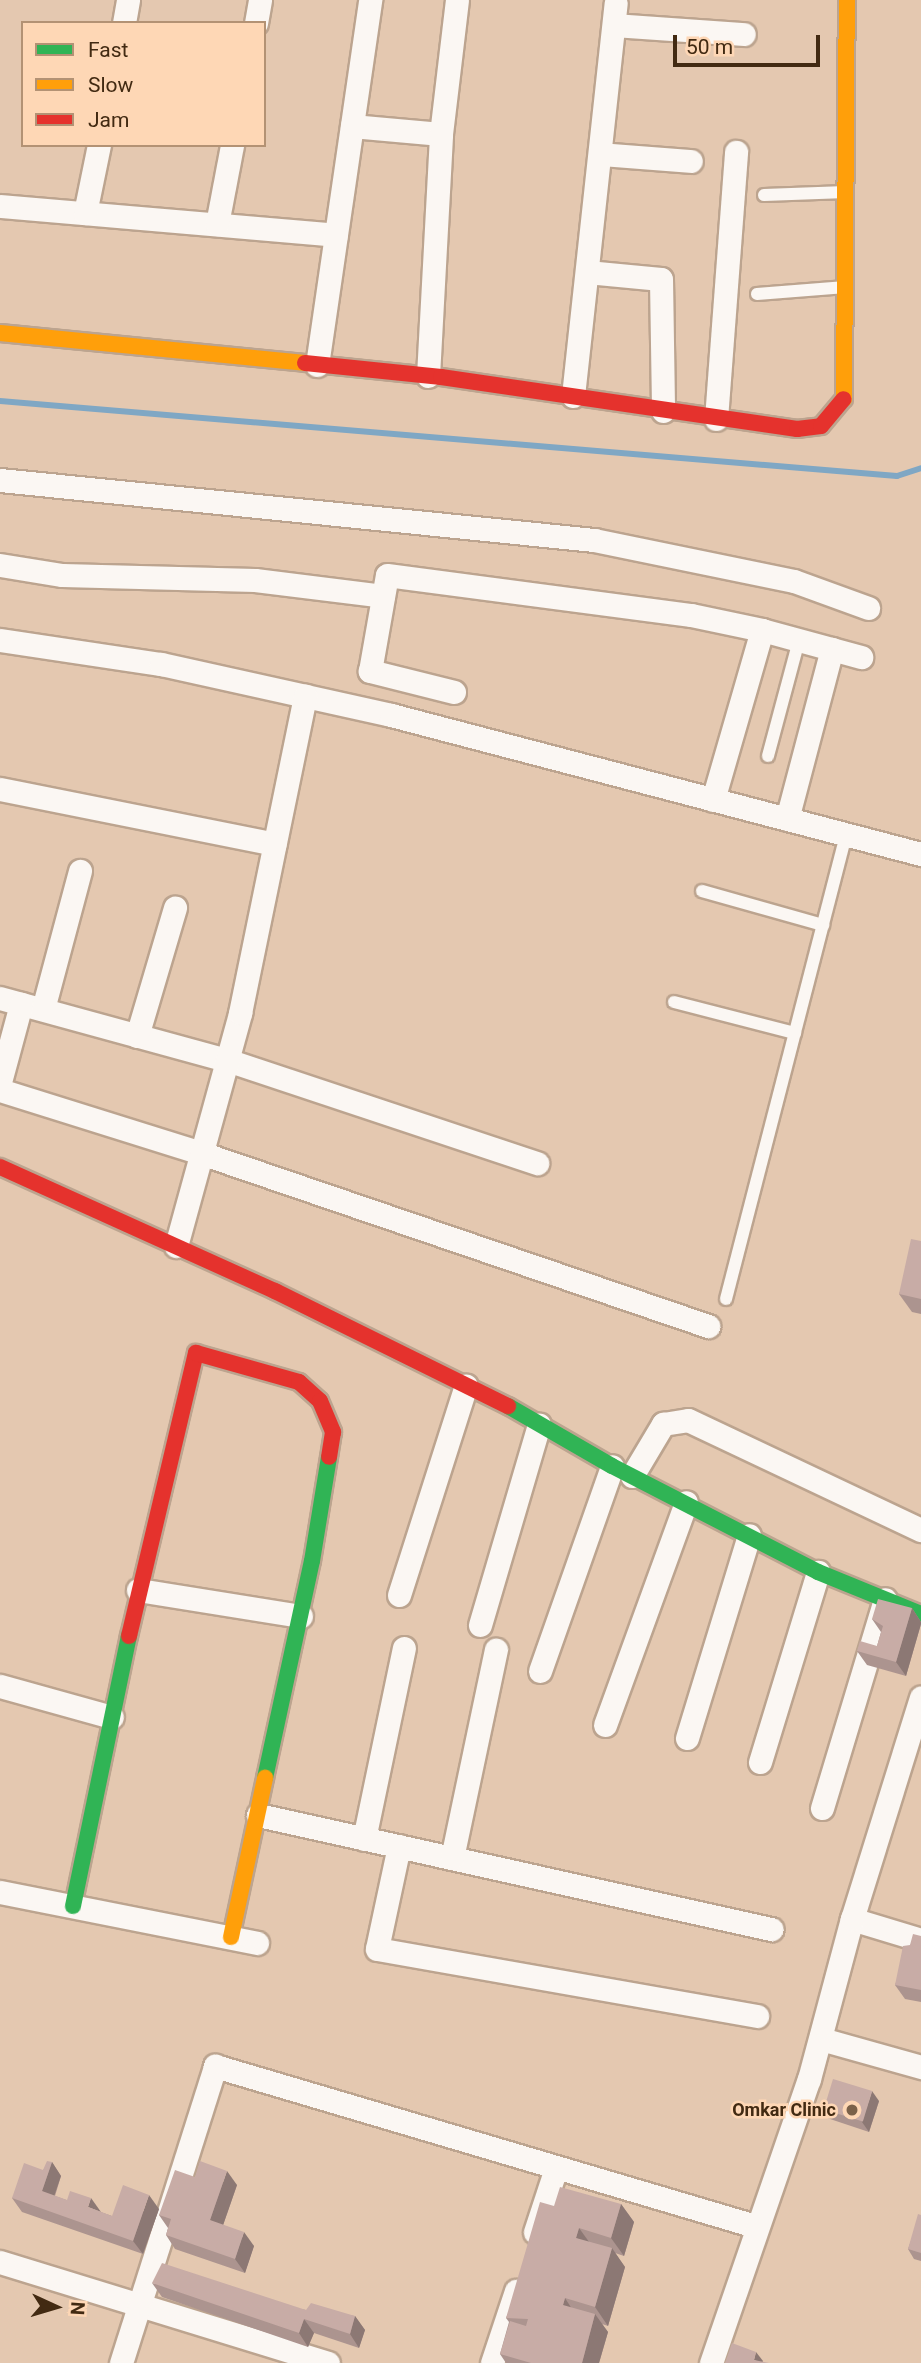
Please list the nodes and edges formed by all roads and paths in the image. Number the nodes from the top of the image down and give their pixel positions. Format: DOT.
graph roads {
  1 [pos="128,0"];
  2 [pos="260,0"];
  3 [pos="370,0"];
  4 [pos="457,0"];
  5 [pos="847,0"];
  6 [pos="124,21"];
  7 [pos="256,21"];
  8 [pos="744,34"];
  9 [pos="352,126"];
  10 [pos="441,134"];
  11 [pos="99,147"];
  12 [pos="232,147"];
  13 [pos="736,152"];
  14 [pos="600,154"];
  15 [pos="691,161"];
  16 [pos="846,192"];
  17 [pos="764,195"];
  18 [pos="0,206"];
  19 [pos="85,213"];
  20 [pos="217,224"];
  21 [pos="336,234"];
  22 [pos="587,272"];
  23 [pos="846,287"];
  24 [pos="757,294"];
  25 [pos="0,333"];
  26 [pos="317,365"];
  27 [pos="428,376"];
  28 [pos="573,397"];
  29 [pos="663,411"];
  30 [pos="716,419"];
  31 [pos="0,480"];
  32 [pos="0,565"];
  33 [pos="383,596"];
  34 [pos="868,608"];
  35 [pos="762,630"];
  36 [pos="0,640"];
  37 [pos="799,640"];
  38 [pos="832,649"];
  39 [pos="861,657"];
  40 [pos="454,692"];
  41 [pos="305,696"];
  42 [pos="768,756"];
  43 [pos="0,789"];
  44 [pos="713,800"];
  45 [pos="788,819"];
  46 [pos="846,835"];
  47 [pos="275,844"];
  48 [pos="921,854"];
  49 [pos="80,871"];
  50 [pos="702,891"];
  51 [pos="175,908"];
  52 [pos="823,925"];
  53 [pos="674,1002"];
  54 [pos="21,1004"];
  55 [pos="795,1033"];
  56 [pos="137,1036"];
  57 [pos="227,1060"];
  58 [pos="0,1082"];
  59 [pos="0,1090"];
  60 [pos="201,1153"];
  61 [pos="537,1163"];
  62 [pos="0,1168"];
  63 [pos="176,1246"];
  64 [pos="726,1299"];
  65 [pos="708,1326"];
  66 [pos="466,1385"];
  67 [pos="539,1425"];
  68 [pos="622,1471"];
  69 [pos="686,1502"];
  70 [pos="921,1530"];
  71 [pos="749,1535"];
  72 [pos="818,1572"];
  73 [pos="138,1590"];
  74 [pos="399,1595"];
  75 [pos="885,1599"];
  76 [pos="921,1614"];
  77 [pos="300,1616"];
  78 [pos="480,1625"];
  79 [pos="404,1648"];
  80 [pos="496,1650"];
  81 [pos="540,1671"];
  82 [pos="0,1686"];
  83 [pos="921,1697"];
  84 [pos="112,1717"];
  85 [pos="605,1725"];
  86 [pos="687,1738"];
  87 [pos="760,1762"];
  88 [pos="822,1808"];
  89 [pos="258,1815"];
  90 [pos="364,1839"];
  91 [pos="399,1846"];
  92 [pos="452,1858"];
  93 [pos="0,1892"];
  94 [pos="73,1906"];
  95 [pos="852,1919"];
  96 [pos="771,1929"];
  97 [pos="231,1937"];
  98 [pos="921,1940"];
  99 [pos="257,1942"];
  100 [pos="757,2016"];
  101 [pos="821,2039"];
  102 [pos="921,2067"];
  103 [pos="556,2168"];
  104 [pos="755,2226"];
  105 [pos="0,2262"];
  106 [pos="139,2305"];
  107 [pos="121,2363"];
  108 [pos="328,2363"];
  109 [pos="492,2363"];
  110 [pos="711,2363"];
  1 -- 6 [label="street"];
  2 -- 7 [label="street"];
  3 -- 9 [label="street"];
  4 -- 10 [label="street"];
  5 -- 16 [label="street"];
  8 -- 14 [label="street"];
  9 -- 10 [label="street"];
  9 -- 21 [label="street"];
  10 -- 27 [label="street"];
  11 -- 19 [label="street"];
  12 -- 20 [label="street"];
  13 -- 30 [label="street"];
  14 -- 15 [label="street"];
  14 -- 22 [label="street"];
  16 -- 17 [label="lane"];
  16 -- 23 [label="street"];
  18 -- 19 [label="street"];
  19 -- 20 [label="street"];
  20 -- 21 [label="street"];
  21 -- 26 [label="street"];
  22 -- 28 [label="street"];
  22 -- 29 [label="street"];
  23 -- 24 [label="lane"];
  23 -- 30 [label="street"];
  25 -- 26 [label="street"];
  26 -- 27 [label="street"];
  27 -- 28 [label="street"];
  28 -- 29 [label="street"];
  29 -- 30 [label="street"];
  31 -- 34 [label="street"];
  32 -- 33 [label="street"];
  33 -- 35 [label="street"];
  33 -- 40 [label="street"];
  35 -- 37 [label="street"];
  35 -- 44 [label="street"];
  36 -- 41 [label="street"];
  37 -- 38 [label="street"];
  37 -- 42 [label="lane"];
  38 -- 39 [label="street"];
  38 -- 45 [label="street"];
  41 -- 44 [label="street"];
  41 -- 47 [label="street"];
  43 -- 47 [label="street"];
  44 -- 45 [label="street"];
  45 -- 46 [label="street"];
  46 -- 48 [label="street"];
  46 -- 52 [label="lane"];
  47 -- 57 [label="street"];
  49 -- 54 [label="street"];
  50 -- 52 [label="lane"];
  51 -- 56 [label="street"];
  52 -- 55 [label="lane"];
  53 -- 55 [label="lane"];
  54 -- 56 [label="street"];
  54 -- 58 [label="street"];
  55 -- 64 [label="lane"];
  56 -- 57 [label="street"];
  57 -- 60 [label="street"];
  57 -- 61 [label="street"];
  59 -- 60 [label="street"];
  60 -- 63 [label="street"];
  60 -- 65 [label="street"];
  62 -- 63 [label="street"];
  63 -- 66 [label="street"];
  66 -- 67 [label="street"];
  66 -- 74 [label="street"];
  67 -- 68 [label="street"];
  67 -- 78 [label="street"];
  68 -- 69 [label="street"];
  68 -- 70 [label="street"];
  68 -- 81 [label="street"];
  69 -- 71 [label="street"];
  69 -- 85 [label="street"];
  71 -- 72 [label="street"];
  71 -- 86 [label="street"];
  72 -- 75 [label="street"];
  72 -- 87 [label="street"];
  73 -- 77 [label="street"];
  73 -- 77 [label="street"];
  73 -- 84 [label="street"];
  75 -- 76 [label="street"];
  75 -- 88 [label="street"];
  77 -- 89 [label="street"];
  79 -- 90 [label="street"];
  80 -- 92 [label="street"];
  82 -- 84 [label="street"];
  83 -- 95 [label="street"];
  84 -- 94 [label="street"];
  89 -- 90 [label="street"];
  89 -- 97 [label="street"];
  90 -- 91 [label="street"];
  91 -- 92 [label="street"];
  91 -- 100 [label="street"];
  92 -- 96 [label="street"];
  93 -- 94 [label="street"];
  94 -- 97 [label="street"];
  95 -- 98 [label="street"];
  95 -- 101 [label="street"];
  97 -- 99 [label="street"];
  101 -- 102 [label="street"];
  101 -- 104 [label="street"];
  103 -- 104 [label="street"];
  103 -- 106 [label="street"];
  103 -- 109 [label="street"];
  104 -- 110 [label="street"];
  105 -- 106 [label="street"];
  106 -- 107 [label="street"];
  106 -- 108 [label="street"];
}
